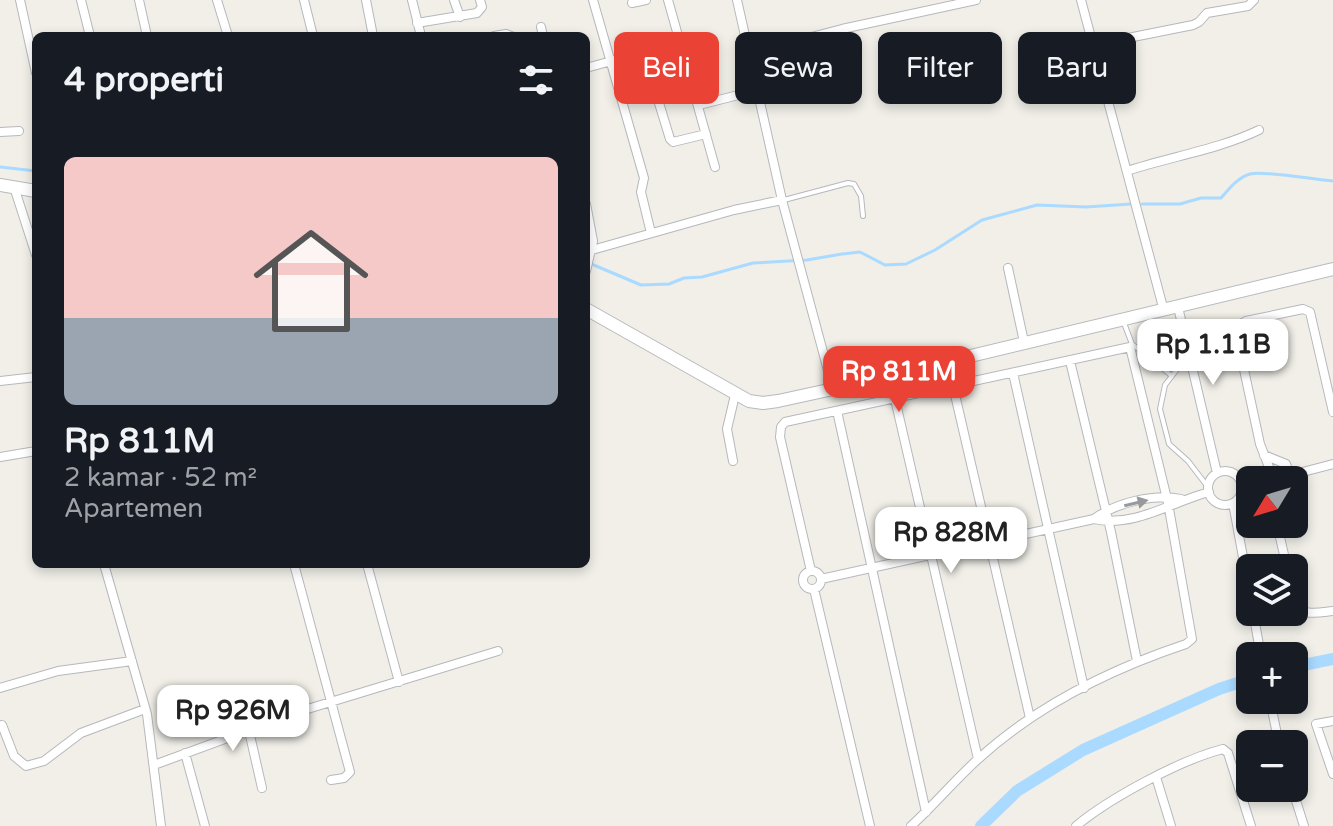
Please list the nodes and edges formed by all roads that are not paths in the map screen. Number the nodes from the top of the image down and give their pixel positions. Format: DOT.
graph roads {
  1 [pos="20,0"];
  2 [pos="81,0"];
  3 [pos="139,0"];
  4 [pos="217,0"];
  5 [pos="304,0"];
  6 [pos="366,0"];
  7 [pos="412,0"];
  8 [pos="454,0"];
  9 [pos="480,0"];
  10 [pos="593,0"];
  11 [pos="646,0"];
  12 [pos="668,0"];
  13 [pos="737,0"];
  14 [pos="976,0"];
  15 [pos="1081,0"];
  16 [pos="1254,0"];
  17 [pos="632,3"];
  18 [pos="460,17"];
  19 [pos="417,23"];
  20 [pos="89,32"];
  21 [pos="146,32"];
  22 [pos="227,32"];
  23 [pos="312,32"];
  24 [pos="372,32"];
  25 [pos="420,32"];
  26 [pos="678,32"];
  27 [pos="745,32"];
  28 [pos="830,32"];
  29 [pos="1090,32"];
  30 [pos="1136,36"];
  31 [pos="32,55"];
  32 [pos="614,58"];
  33 [pos="611,59"];
  34 [pos="590,67"];
  35 [pos="735,96"];
  36 [pos="659,104"];
  37 [pos="761,104"];
  38 [pos="1109,104"];
  39 [pos="699,105"];
  40 [pos="1259,130"];
  41 [pos="19,131"];
  42 [pos="0,132"];
  43 [pos="706,134"];
  44 [pos="715,167"];
  45 [pos="1127,171"];
  46 [pos="0,185"];
  47 [pos="14,187"];
  48 [pos="32,190"];
  49 [pos="782,200"];
  50 [pos="863,216"];
  51 [pos="590,221"];
  52 [pos="651,233"];
  53 [pos="32,243"];
  54 [pos="592,250"];
  55 [pos="590,257"];
  56 [pos="1008,268"];
  57 [pos="1333,269"];
  58 [pos="1178,307"];
  59 [pos="590,311"];
  60 [pos="1164,311"];
  61 [pos="1125,325"];
  62 [pos="1024,342"];
  63 [pos="1188,355"];
  64 [pos="1070,361"];
  65 [pos="1013,373"];
  66 [pos="1172,376"];
  67 [pos="32,377"];
  68 [pos="0,381"];
  69 [pos="953,386"];
  70 [pos="833,389"];
  71 [pos="735,395"];
  72 [pos="895,399"];
  73 [pos="837,411"];
  74 [pos="1333,412"];
  75 [pos="32,452"];
  76 [pos="1264,455"];
  77 [pos="0,457"];
  78 [pos="733,461"];
  79 [pos="1333,464"];
  80 [pos="1268,466"];
  81 [pos="1285,466"];
  82 [pos="1308,472"];
  83 [pos="1217,473"];
  84 [pos="1236,476"];
  85 [pos="1208,490"];
  86 [pos="1166,496"];
  87 [pos="1181,499"];
  88 [pos="1236,500"];
  89 [pos="1233,503"];
  90 [pos="1169,509"];
  91 [pos="1105,510"];
  92 [pos="1094,519"];
  93 [pos="1109,523"];
  94 [pos="1049,530"];
  95 [pos="990,544"];
  96 [pos="1242,554"];
  97 [pos="930,555"];
  98 [pos="872,567"];
  99 [pos="105,568"];
  100 [pos="295,568"];
  101 [pos="368,568"];
  102 [pos="811,571"];
  103 [pos="821,579"];
  104 [pos="814,589"];
  105 [pos="1333,611"];
  106 [pos="1308,614"];
  107 [pos="498,651"];
  108 [pos="132,661"];
  109 [pos="1137,661"];
  110 [pos="399,682"];
  111 [pos="0,688"];
  112 [pos="1084,688"];
  113 [pos="330,702"];
  114 [pos="145,709"];
  115 [pos="1030,718"];
  116 [pos="1333,721"];
  117 [pos="2,725"];
  118 [pos="249,731"];
  119 [pos="185,753"];
  120 [pos="978,759"];
  121 [pos="154,765"];
  122 [pos="1333,774"];
  123 [pos="1156,777"];
  124 [pos="331,780"];
  125 [pos="262,788"];
  126 [pos="1296,802"];
  127 [pos="926,812"];
  128 [pos="1089,815"];
  129 [pos="161,826"];
  130 [pos="205,826"];
  131 [pos="870,826"];
  132 [pos="911,826"];
  133 [pos="1076,826"];
  134 [pos="1092,826"];
  135 [pos="1171,826"];
  136 [pos="1251,826"];
  137 [pos="1304,826"];
  1 -- 31 [label="street"];
  2 -- 20 [label="street"];
  3 -- 21 [label="street"];
  4 -- 22 [label="street"];
  5 -- 23 [label="street"];
  6 -- 24 [label="street"];
  7 -- 19 [label="street"];
  8 -- 18 [label="street"];
  9 -- 18 [label="street"];
  10 -- 33 [label="street"];
  11 -- 17 [label="street"];
  12 -- 26 [label="street"];
  13 -- 27 [label="street"];
  14 -- 28 [label="street"];
  15 -- 29 [label="street"];
  16 -- 30 [label="street"];
  18 -- 19 [label="street"];
  19 -- 25 [label="street"];
  32 -- 33 [label="street"];
  33 -- 34 [label="street"];
  33 -- 52 [label="street"];
  35 -- 39 [label="street"];
  36 -- 43 [label="street"];
  37 -- 49 [label="street"];
  38 -- 45 [label="street"];
  39 -- 43 [label="street"];
  40 -- 45 [label="street"];
  41 -- 42 [label="street"];
  43 -- 44 [label="street"];
  45 -- 60 [label="street"];
  46 -- 47 [label="main road"];
  47 -- 48 [label="main road"];
  47 -- 53 [label="street"];
  49 -- 50 [label="lane"];
  49 -- 52 [label="street"];
  49 -- 70 [label="street"];
  51 -- 54 [label="street"];
  52 -- 54 [label="street"];
  54 -- 55 [label="street"];
  56 -- 62 [label="street"];
  57 -- 58 [label="main road"];
  58 -- 60 [label="main road"];
  58 -- 63 [label="street"];
  59 -- 71 [label="main road"];
  60 -- 61 [label="main road"];
  61 -- 62 [label="main road"];
  61 -- 66 [label="lane"];
  62 -- 70 [label="main road"];
  63 -- 66 [label="lane"];
  63 -- 83 [label="street"];
  64 -- 65 [label="street"];
  64 -- 86 [label="street"];
  64 -- 91 [label="street"];
  65 -- 69 [label="street"];
  65 -- 94 [label="street"];
  66 -- 85 [label="lane"];
  67 -- 68 [label="street"];
  69 -- 72 [label="street"];
  69 -- 95 [label="street"];
  70 -- 71 [label="main road"];
  71 -- 78 [label="street"];
  72 -- 73 [label="street"];
  72 -- 97 [label="street"];
  73 -- 98 [label="street"];
  73 -- 102 [label="street"];
  74 -- 76 [label="street"];
  75 -- 77 [label="street"];
  76 -- 80 [label="street"];
  76 -- 81 [label="street"];
  79 -- 82 [label="street"];
  83 -- 84 [label="street"];
  83 -- 85 [label="street"];
  85 -- 87 [label="street"];
  85 -- 89 [label="street"];
  86 -- 87 [label="street"];
  86 -- 90 [label="street"];
  91 -- 86 [label="street, one-way"];
  87 -- 90 [label="street"];
  88 -- 89 [label="street"];
  89 -- 96 [label="street"];
  90 -- 93 [label="street"];
  90 -- 109 [label="street"];
  91 -- 92 [label="street"];
  91 -- 93 [label="street"];
  92 -- 93 [label="street"];
  92 -- 94 [label="street"];
  93 -- 109 [label="street"];
  94 -- 95 [label="street"];
  94 -- 112 [label="street"];
  95 -- 97 [label="street"];
  95 -- 115 [label="street"];
  97 -- 98 [label="street"];
  97 -- 120 [label="street"];
  98 -- 103 [label="street"];
  98 -- 127 [label="street"];
  99 -- 108 [label="street"];
  100 -- 113 [label="street"];
  101 -- 110 [label="street"];
  102 -- 103 [label="street"];
  102 -- 104 [label="street"];
  103 -- 104 [label="street"];
  104 -- 131 [label="street"];
  105 -- 106 [label="street"];
  107 -- 110 [label="street"];
  108 -- 111 [label="street"];
  108 -- 114 [label="street"];
  109 -- 112 [label="street"];
  110 -- 113 [label="street"];
  112 -- 115 [label="street"];
  113 -- 118 [label="street"];
  113 -- 124 [label="street"];
  114 -- 117 [label="street"];
  114 -- 121 [label="street"];
  115 -- 120 [label="street"];
  116 -- 122 [label="street"];
  118 -- 119 [label="street"];
  118 -- 125 [label="street"];
  119 -- 121 [label="street"];
  119 -- 130 [label="street"];
  120 -- 127 [label="street"];
  121 -- 129 [label="street"];
  123 -- 128 [label="street"];
  123 -- 135 [label="street"];
  123 -- 136 [label="street"];
  126 -- 137 [label="street"];
  127 -- 132 [label="street"];
  128 -- 133 [label="street"];
  128 -- 134 [label="street"];
}
